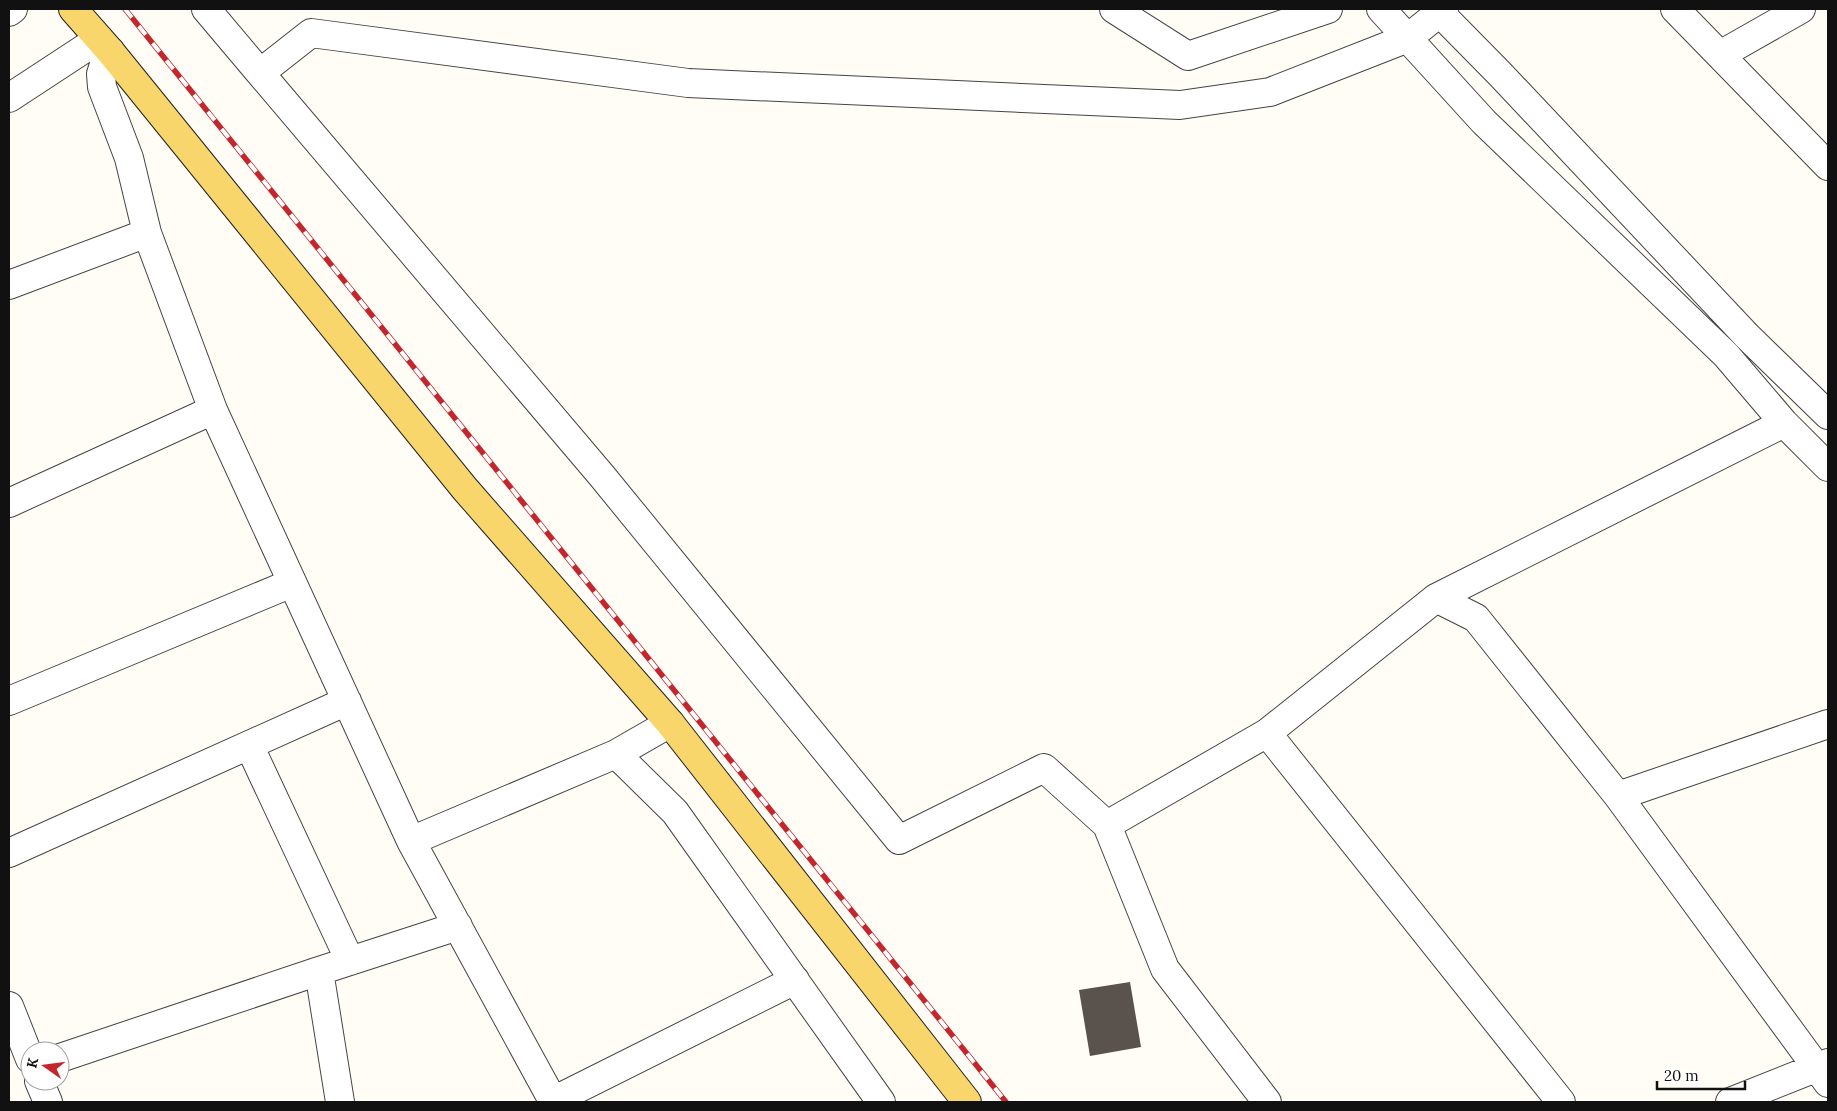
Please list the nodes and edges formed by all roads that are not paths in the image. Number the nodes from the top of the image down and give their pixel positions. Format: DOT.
graph roads {
  1 [pos="13,9"];
  2 [pos="72,9"];
  3 [pos="206,9"];
  4 [pos="1114,9"];
  5 [pos="1328,9"];
  6 [pos="1381,9"];
  7 [pos="1675,9"];
  8 [pos="1800,9"];
  9 [pos="1440,10"];
  10 [pos="9,12"];
  11 [pos="1408,38"];
  12 [pos="105,45"];
  13 [pos="1720,55"];
  14 [pos="260,73"];
  15 [pos="9,98"];
  16 [pos="1828,166"];
  17 [pos="147,233"];
  18 [pos="9,285"];
  19 [pos="1825,407"];
  20 [pos="213,410"];
  21 [pos="1784,423"];
  22 [pos="1828,467"];
  23 [pos="9,503"];
  24 [pos="292,583"];
  25 [pos="1436,598"];
  26 [pos="9,701"];
  27 [pos="347,701"];
  28 [pos="670,723"];
  29 [pos="1828,724"];
  30 [pos="1267,732"];
  31 [pos="249,745"];
  32 [pos="616,754"];
  33 [pos="1618,796"];
  34 [pos="1106,825"];
  35 [pos="411,841"];
  36 [pos="9,853"];
  37 [pos="458,926"];
  38 [pos="350,962"];
  39 [pos="319,971"];
  40 [pos="795,980"];
  41 [pos="9,1006"];
  42 [pos="23,1041"];
  43 [pos="70,1055"];
  44 [pos="1825,1071"];
  45 [pos="554,1101"];
  46 [pos="340,1102"];
  47 [pos="881,1102"];
  48 [pos="967,1102"];
  49 [pos="1267,1102"];
  50 [pos="1561,1102"];
  51 [pos="1730,1102"];
  1 -- 10 [label="street"];
  2 -- 12 [label="main road"];
  3 -- 14 [label="street"];
  4 -- 5 [label="street"];
  6 -- 11 [label="street"];
  7 -- 13 [label="street"];
  8 -- 13 [label="street"];
  9 -- 11 [label="street"];
  9 -- 19 [label="street"];
  11 -- 14 [label="street"];
  11 -- 21 [label="street"];
  12 -- 15 [label="street"];
  12 -- 17 [label="street"];
  12 -- 28 [label="main road"];
  13 -- 16 [label="street"];
  14 -- 34 [label="street"];
  17 -- 18 [label="street"];
  17 -- 20 [label="street"];
  20 -- 23 [label="street"];
  20 -- 24 [label="street"];
  21 -- 22 [label="street"];
  21 -- 25 [label="street"];
  24 -- 26 [label="street"];
  24 -- 27 [label="street"];
  25 -- 30 [label="street"];
  25 -- 33 [label="street"];
  27 -- 31 [label="street"];
  27 -- 35 [label="street"];
  28 -- 32 [label="street"];
  28 -- 48 [label="main road"];
  29 -- 33 [label="street"];
  30 -- 34 [label="street"];
  30 -- 50 [label="street"];
  31 -- 36 [label="street"];
  31 -- 38 [label="street"];
  32 -- 35 [label="street"];
  32 -- 40 [label="street"];
  33 -- 44 [label="street"];
  34 -- 49 [label="street"];
  35 -- 37 [label="street"];
  37 -- 38 [label="street"];
  37 -- 45 [label="street"];
  38 -- 39 [label="street"];
  39 -- 43 [label="street"];
  39 -- 46 [label="street"];
  40 -- 45 [label="street"];
  40 -- 47 [label="street"];
  41 -- 42 [label="street"];
  44 -- 51 [label="street"];
}
